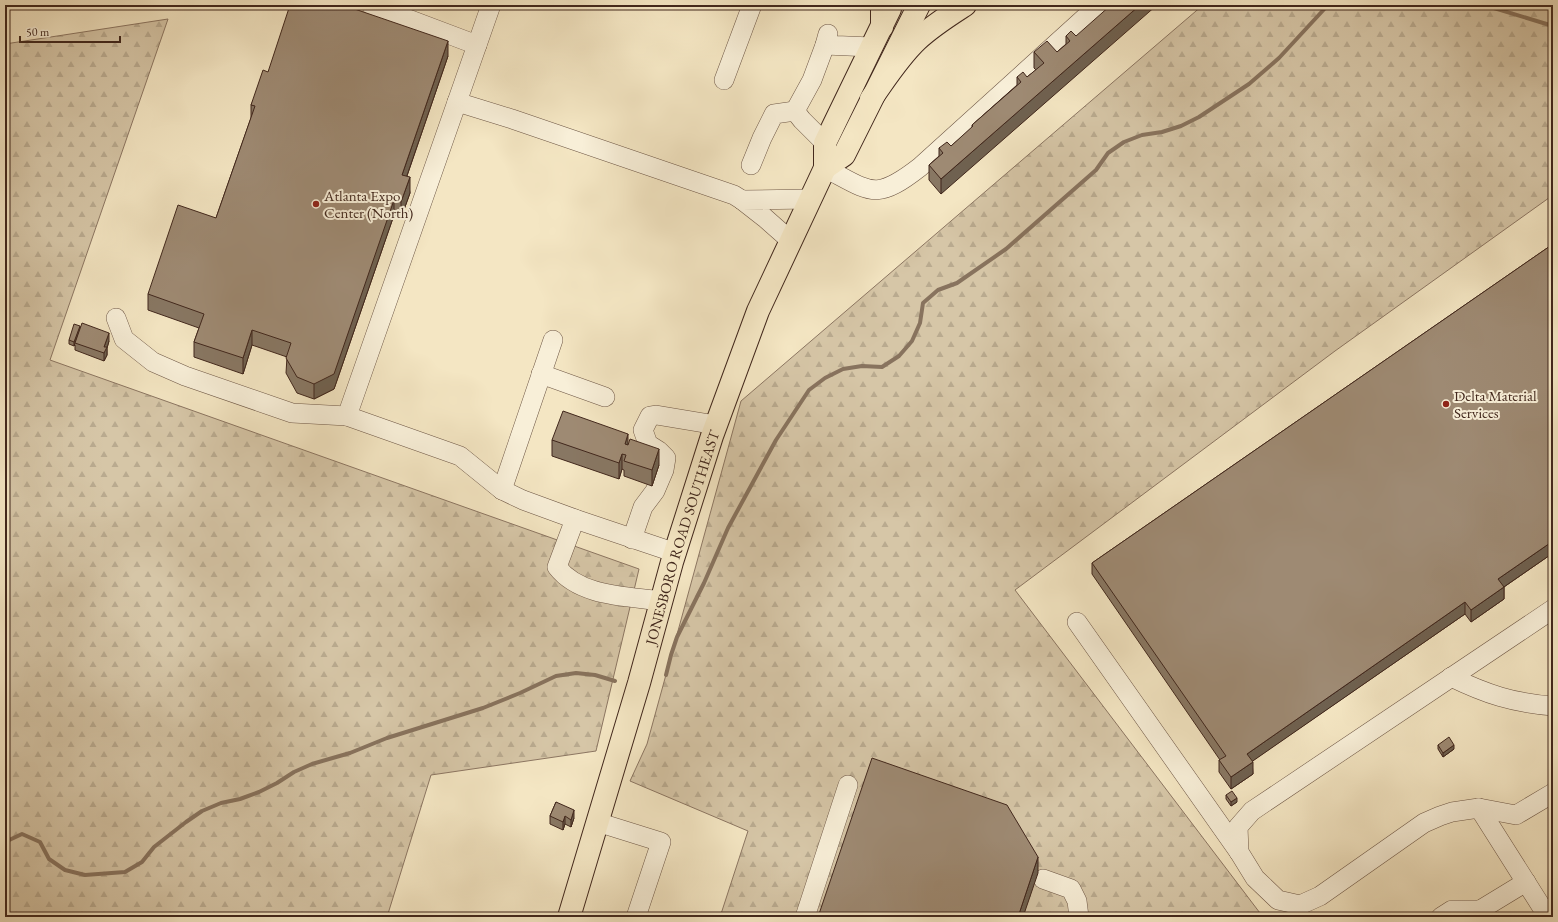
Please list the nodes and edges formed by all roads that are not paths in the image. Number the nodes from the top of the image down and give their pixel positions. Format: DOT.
graph roads {
  1 [pos="371,5"];
  2 [pos="491,5"];
  3 [pos="752,5"];
  4 [pos="882,5"];
  5 [pos="893,5"];
  6 [pos="919,5"];
  7 [pos="965,5"];
  8 [pos="1105,5"];
  9 [pos="882,26"];
  10 [pos="477,45"];
  11 [pos="871,47"];
  12 [pos="724,80"];
  13 [pos="871,99"];
  14 [pos="457,102"];
  15 [pos="795,111"];
  16 [pos="824,143"];
  17 [pos="752,165"];
  18 [pos="825,168"];
  19 [pos="810,199"];
  20 [pos="742,200"];
  21 [pos="791,241"];
  22 [pos="116,318"];
  23 [pos="553,340"];
  24 [pos="541,374"];
  25 [pos="605,397"];
  26 [pos="347,416"];
  27 [pos="716,425"];
  28 [pos="502,490"];
  29 [pos="575,519"];
  30 [pos="632,539"];
  31 [pos="676,554"];
  32 [pos="662,601"];
  33 [pos="1553,609"];
  34 [pos="1077,622"];
  35 [pos="1451,677"];
  36 [pos="1553,706"];
  37 [pos="848,785"];
  38 [pos="1553,793"];
  39 [pos="1479,808"];
  40 [pos="598,822"];
  41 [pos="1239,852"];
  42 [pos="1043,879"];
  43 [pos="1526,882"];
  44 [pos="1484,914"];
  45 [pos="569,917"];
  46 [pos="636,917"];
  47 [pos="805,917"];
  48 [pos="1079,917"];
  49 [pos="1441,917"];
  50 [pos="1548,917"];
  1 -- 10 [label="street"];
  2 -- 10 [label="street"];
  3 -- 12 [label="street"];
  4 -- 9 [label="main road"];
  5 -- 9 [label="main road, JONESBORO ROAD SOUTHEAST"];
  6 -- 13 [label="main road, JONESBORO ROAD SOUTHEAST"];
  7 -- 13 [label="main road"];
  8 -- 18 [label="street"];
  9 -- 11 [label="main road, JONESBORO ROAD SOUTHEAST"];
  10 -- 14 [label="street"];
  11 -- 15 [label="street"];
  11 -- 16 [label="main road, JONESBORO ROAD SOUTHEAST"];
  13 -- 18 [label="main road, JONESBORO ROAD SOUTHEAST"];
  14 -- 20 [label="street"];
  14 -- 26 [label="street"];
  15 -- 16 [label="street"];
  15 -- 17 [label="street"];
  16 -- 18 [label="main road, JONESBORO ROAD SOUTHEAST"];
  18 -- 19 [label="main road, JONESBORO ROAD SOUTHEAST"];
  19 -- 20 [label="street"];
  19 -- 21 [label="main road, JONESBORO ROAD SOUTHEAST"];
  20 -- 21 [label="street"];
  21 -- 27 [label="main road, JONESBORO ROAD SOUTHEAST"];
  22 -- 26 [label="street"];
  23 -- 24 [label="street"];
  24 -- 25 [label="street"];
  24 -- 28 [label="street"];
  26 -- 28 [label="street"];
  27 -- 30 [label="street"];
  27 -- 31 [label="main road, JONESBORO ROAD SOUTHEAST"];
  28 -- 29 [label="street"];
  29 -- 30 [label="street"];
  29 -- 32 [label="street"];
  30 -- 31 [label="street"];
  31 -- 32 [label="main road, JONESBORO ROAD SOUTHEAST"];
  32 -- 40 [label="main road, JONESBORO ROAD SOUTHEAST"];
  33 -- 35 [label="street"];
  34 -- 41 [label="street"];
  35 -- 36 [label="street"];
  35 -- 41 [label="street"];
  37 -- 47 [label="street"];
  38 -- 39 [label="street"];
  39 -- 41 [label="street"];
  39 -- 43 [label="street"];
  40 -- 45 [label="main road, JONESBORO ROAD SOUTHEAST"];
  40 -- 46 [label="street"];
  42 -- 48 [label="street"];
  43 -- 44 [label="street"];
  43 -- 50 [label="street"];
  44 -- 49 [label="street"];
}
